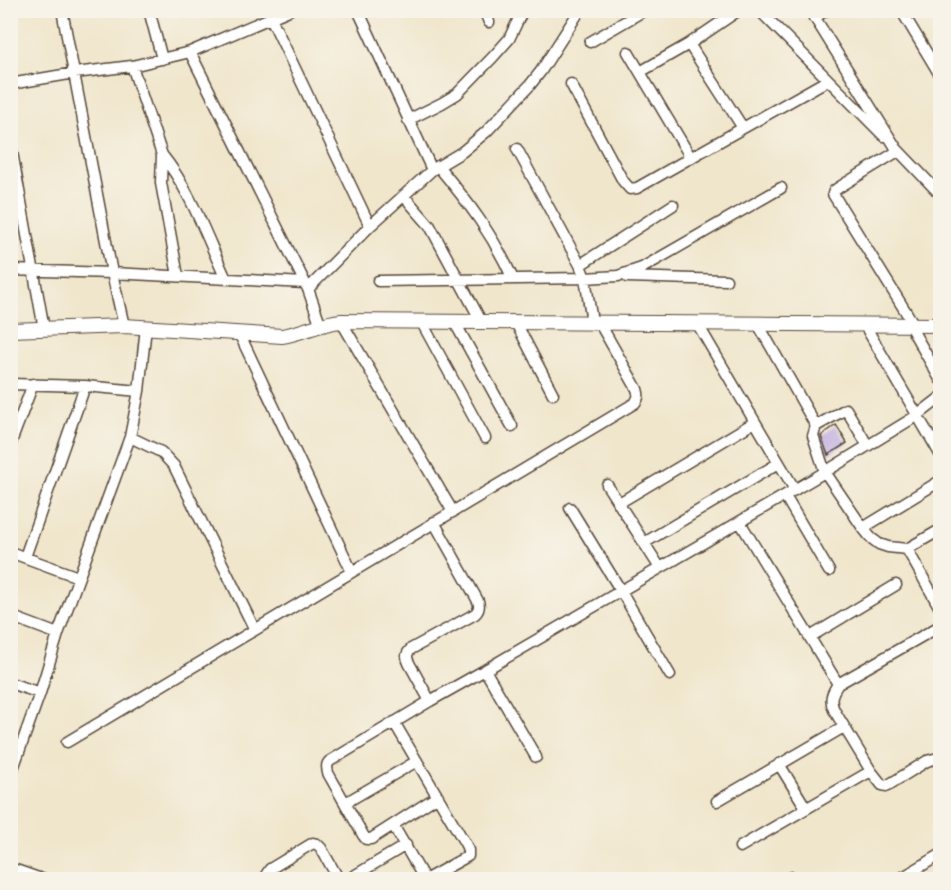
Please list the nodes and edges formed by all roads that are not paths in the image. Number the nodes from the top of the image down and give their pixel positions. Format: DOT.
graph roads {
  1 [pos="62,10"];
  2 [pos="149,10"];
  3 [pos="290,10"];
  4 [pos="358,10"];
  5 [pos="484,10"];
  6 [pos="523,10"];
  7 [pos="580,10"];
  8 [pos="645,10"];
  9 [pos="739,10"];
  10 [pos="826,10"];
  11 [pos="901,10"];
  12 [pos="763,12"];
  13 [pos="812,14"];
  14 [pos="271,18"];
  15 [pos="489,22"];
  16 [pos="590,42"];
  17 [pos="689,44"];
  18 [pos="190,52"];
  19 [pos="628,52"];
  20 [pos="162,59"];
  21 [pos="132,66"];
  22 [pos="640,72"];
  23 [pos="75,73"];
  24 [pos="940,75"];
  25 [pos="828,80"];
  26 [pos="10,84"];
  27 [pos="571,84"];
  28 [pos="408,120"];
  29 [pos="743,128"];
  30 [pos="10,141"];
  31 [pos="517,149"];
  32 [pos="898,151"];
  33 [pos="162,155"];
  34 [pos="691,158"];
  35 [pos="435,168"];
  36 [pos="781,188"];
  37 [pos="940,194"];
  38 [pos="404,195"];
  39 [pos="15,197"];
  40 [pos="673,205"];
  41 [pos="370,226"];
  42 [pos="580,265"];
  43 [pos="10,270"];
  44 [pos="33,270"];
  45 [pos="112,273"];
  46 [pos="178,276"];
  47 [pos="618,276"];
  48 [pos="585,278"];
  49 [pos="226,279"];
  50 [pos="513,279"];
  51 [pos="459,280"];
  52 [pos="726,280"];
  53 [pos="378,281"];
  54 [pos="306,286"];
  55 [pos="341,321"];
  56 [pos="421,321"];
  57 [pos="454,321"];
  58 [pos="481,321"];
  59 [pos="515,321"];
  60 [pos="596,322"];
  61 [pos="697,323"];
  62 [pos="758,324"];
  63 [pos="864,324"];
  64 [pos="911,324"];
  65 [pos="940,325"];
  66 [pos="124,326"];
  67 [pos="321,326"];
  68 [pos="146,327"];
  69 [pos="44,329"];
  70 [pos="10,330"];
  71 [pos="239,333"];
  72 [pos="940,379"];
  73 [pos="10,384"];
  74 [pos="33,384"];
  75 [pos="85,386"];
  76 [pos="139,391"];
  77 [pos="553,394"];
  78 [pos="940,398"];
  79 [pos="918,415"];
  80 [pos="755,422"];
  81 [pos="512,426"];
  82 [pos="816,426"];
  83 [pos="130,437"];
  84 [pos="485,438"];
  85 [pos="10,445"];
  86 [pos="868,446"];
  87 [pos="940,453"];
  88 [pos="779,463"];
  89 [pos="825,472"];
  90 [pos="940,482"];
  91 [pos="607,485"];
  92 [pos="790,493"];
  93 [pos="619,503"];
  94 [pos="570,508"];
  95 [pos="453,512"];
  96 [pos="434,522"];
  97 [pos="740,522"];
  98 [pos="863,528"];
  99 [pos="940,530"];
  100 [pos="644,543"];
  101 [pos="907,549"];
  102 [pos="10,552"];
  103 [pos="25,557"];
  104 [pos="660,568"];
  105 [pos="352,572"];
  106 [pos="829,572"];
  107 [pos="78,577"];
  108 [pos="896,585"];
  109 [pos="621,591"];
  110 [pos="940,608"];
  111 [pos="10,616"];
  112 [pos="940,626"];
  113 [pos="255,630"];
  114 [pos="58,634"];
  115 [pos="810,637"];
  116 [pos="485,670"];
  117 [pos="670,675"];
  118 [pos="10,683"];
  119 [pos="838,684"];
  120 [pos="40,693"];
  121 [pos="430,701"];
  122 [pos="394,722"];
  123 [pos="844,727"];
  124 [pos="67,742"];
  125 [pos="536,756"];
  126 [pos="417,761"];
  127 [pos="940,761"];
  128 [pos="779,764"];
  129 [pos="871,771"];
  130 [pos="10,777"];
  131 [pos="438,796"];
  132 [pos="717,801"];
  133 [pos="345,803"];
  134 [pos="806,808"];
  135 [pos="393,825"];
  136 [pos="406,845"];
  137 [pos="740,847"];
  138 [pos="940,855"];
  139 [pos="10,868"];
  140 [pos="44,879"];
  141 [pos="267,879"];
  142 [pos="339,879"];
  143 [pos="347,879"];
  144 [pos="784,879"];
  145 [pos="796,879"];
  146 [pos="898,879"];
  1 -- 23 [label="street"];
  2 -- 20 [label="street"];
  3 -- 14 [label="street"];
  4 -- 28 [label="street"];
  5 -- 15 [label="street"];
  6 -- 28 [label="street"];
  7 -- 35 [label="street"];
  8 -- 16 [label="street"];
  9 -- 17 [label="street"];
  10 -- 13 [label="street"];
  11 -- 24 [label="street"];
  12 -- 25 [label="street"];
  13 -- 32 [label="street"];
  14 -- 18 [label="street"];
  14 -- 41 [label="street"];
  17 -- 22 [label="street"];
  17 -- 29 [label="street"];
  18 -- 20 [label="street"];
  18 -- 54 [label="street"];
  19 -- 22 [label="street"];
  20 -- 21 [label="street"];
  21 -- 23 [label="street"];
  21 -- 33 [label="street"];
  22 -- 34 [label="street"];
  23 -- 26 [label="street"];
  23 -- 45 [label="street"];
  25 -- 29 [label="street"];
  25 -- 32 [label="street"];
  27 -- 34 [label="street"];
  28 -- 35 [label="street"];
  29 -- 34 [label="street"];
  30 -- 39 [label="street"];
  31 -- 42 [label="street"];
  32 -- 37 [label="street"];
  32 -- 64 [label="street"];
  33 -- 46 [label="street"];
  33 -- 49 [label="street"];
  35 -- 38 [label="street"];
  35 -- 50 [label="street"];
  36 -- 47 [label="street"];
  38 -- 41 [label="street"];
  38 -- 51 [label="street"];
  39 -- 44 [label="street"];
  40 -- 42 [label="street"];
  41 -- 54 [label="street"];
  42 -- 48 [label="street"];
  43 -- 44 [label="street"];
  44 -- 45 [label="street"];
  44 -- 69 [label="street"];
  45 -- 46 [label="street"];
  45 -- 66 [label="street"];
  46 -- 49 [label="street"];
  47 -- 48 [label="street"];
  47 -- 52 [label="street"];
  48 -- 50 [label="street"];
  48 -- 60 [label="street"];
  49 -- 54 [label="street"];
  50 -- 51 [label="street"];
  51 -- 53 [label="street"];
  51 -- 58 [label="street"];
  54 -- 67 [label="street"];
  55 -- 56 [label="street"];
  55 -- 67 [label="street"];
  55 -- 95 [label="street"];
  56 -- 57 [label="street"];
  56 -- 84 [label="street"];
  57 -- 58 [label="street"];
  57 -- 81 [label="street"];
  58 -- 59 [label="street"];
  59 -- 60 [label="street"];
  59 -- 77 [label="street"];
  60 -- 61 [label="street"];
  60 -- 95 [label="street"];
  61 -- 62 [label="street"];
  61 -- 80 [label="street"];
  62 -- 63 [label="street"];
  62 -- 82 [label="street"];
  63 -- 64 [label="street"];
  63 -- 79 [label="street"];
  64 -- 65 [label="street"];
  64 -- 72 [label="street"];
  66 -- 68 [label="street"];
  66 -- 69 [label="street"];
  67 -- 71 [label="street"];
  68 -- 71 [label="street"];
  68 -- 76 [label="street"];
  69 -- 70 [label="street"];
  71 -- 105 [label="street"];
  73 -- 74 [label="street"];
  74 -- 75 [label="street"];
  74 -- 85 [label="street"];
  75 -- 76 [label="street"];
  75 -- 103 [label="street"];
  76 -- 83 [label="street"];
  78 -- 79 [label="street"];
  79 -- 86 [label="street"];
  79 -- 87 [label="street"];
  80 -- 88 [label="street"];
  80 -- 93 [label="street"];
  82 -- 86 [label="street"];
  82 -- 89 [label="street"];
  83 -- 107 [label="street"];
  83 -- 113 [label="street"];
  86 -- 89 [label="street"];
  88 -- 92 [label="street"];
  88 -- 100 [label="street"];
  89 -- 92 [label="street"];
  89 -- 98 [label="street"];
  90 -- 98 [label="street"];
  91 -- 93 [label="street"];
  92 -- 97 [label="street"];
  92 -- 106 [label="street"];
  93 -- 100 [label="street"];
  94 -- 109 [label="street"];
  95 -- 96 [label="street"];
  96 -- 105 [label="street"];
  96 -- 121 [label="street"];
  97 -- 104 [label="street"];
  97 -- 115 [label="street"];
  98 -- 101 [label="street"];
  99 -- 101 [label="street"];
  100 -- 104 [label="street"];
  101 -- 110 [label="street"];
  102 -- 103 [label="street"];
  103 -- 107 [label="street"];
  104 -- 109 [label="street"];
  105 -- 113 [label="street"];
  107 -- 114 [label="street"];
  108 -- 115 [label="street"];
  109 -- 116 [label="street"];
  109 -- 117 [label="street"];
  111 -- 114 [label="street"];
  112 -- 119 [label="street"];
  113 -- 124 [label="street"];
  114 -- 120 [label="street"];
  115 -- 119 [label="street"];
  116 -- 121 [label="street"];
  116 -- 125 [label="street"];
  118 -- 120 [label="street"];
  119 -- 123 [label="street"];
  120 -- 130 [label="street"];
  121 -- 122 [label="street"];
  122 -- 126 [label="street"];
  122 -- 133 [label="street"];
  123 -- 128 [label="street"];
  123 -- 129 [label="street"];
  126 -- 131 [label="street"];
  126 -- 133 [label="street"];
  127 -- 129 [label="street"];
  128 -- 132 [label="street"];
  128 -- 134 [label="street"];
  129 -- 134 [label="street"];
  131 -- 135 [label="street"];
  131 -- 136 [label="street"];
  133 -- 135 [label="street"];
  134 -- 137 [label="street"];
  135 -- 136 [label="street"];
  136 -- 143 [label="street"];
  138 -- 146 [label="street"];
  139 -- 140 [label="street"];
  141 -- 142 [label="street"];
  144 -- 145 [label="street"];
}
